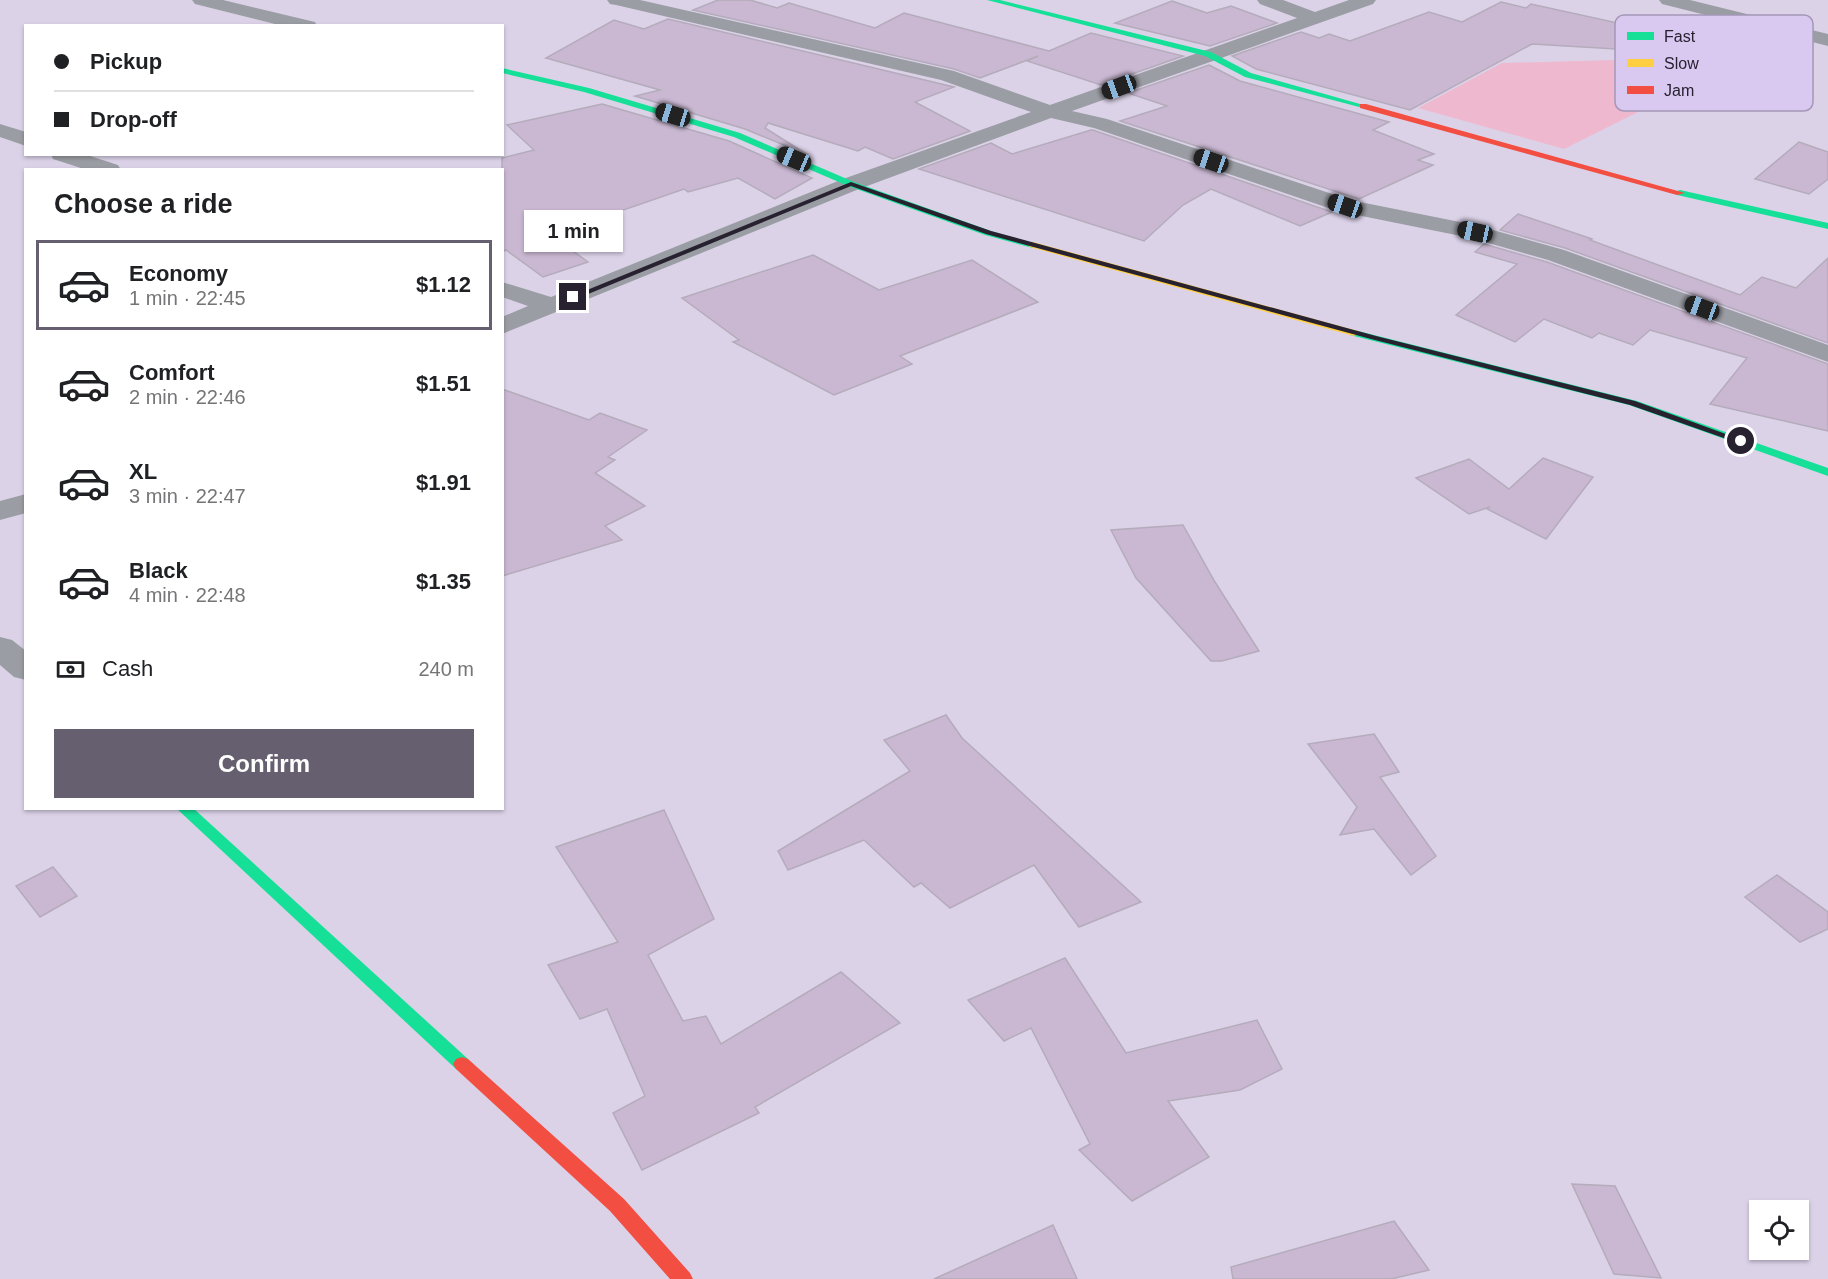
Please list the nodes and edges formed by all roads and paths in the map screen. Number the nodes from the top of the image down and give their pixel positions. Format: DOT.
graph roads {
  1 [pos="201,0"];
  2 [pos="616,0"];
  3 [pos="991,0"];
  4 [pos="1266,0"];
  5 [pos="1366,0"];
  6 [pos="1668,0"];
  7 [pos="1728,15"];
  8 [pos="1312,17"];
  9 [pos="300,24"];
  10 [pos="1813,36"];
  11 [pos="1828,40"];
  12 [pos="1208,54"];
  13 [pos="504,70"];
  14 [pos="1051,112"];
  15 [pos="0,130"];
  16 [pos="24,139"];
  17 [pos="67,156"];
  18 [pos="104,168"];
  19 [pos="851,184"];
  20 [pos="1828,226"];
  21 [pos="504,290"];
  22 [pos="552,306"];
  23 [pos="504,325"];
  24 [pos="1828,354"];
  25 [pos="1828,472"];
  26 [pos="24,504"];
  27 [pos="0,511"];
  28 [pos="0,647"];
  29 [pos="24,667"];
  30 [pos="185,810"];
  31 [pos="683,1279"];
  1 -- 9 [label="street"];
  2 -- 14 [label="street"];
  3 -- 12 [label="street"];
  4 -- 8 [label="street"];
  5 -- 8 [label="street"];
  6 -- 7 [label="street"];
  8 -- 12 [label="street"];
  10 -- 11 [label="street"];
  12 -- 14 [label="street"];
  12 -- 20 [label="street"];
  13 -- 19 [label="street"];
  14 -- 19 [label="street"];
  14 -- 24 [label="street"];
  15 -- 16 [label="street"];
  17 -- 18 [label="street"];
  19 -- 22 [label="street"];
  19 -- 25 [label="street"];
  21 -- 22 [label="street"];
  22 -- 23 [label="street"];
  26 -- 27 [label="street"];
  28 -- 29 [label="street"];
  30 -- 31 [label="street"];
}
